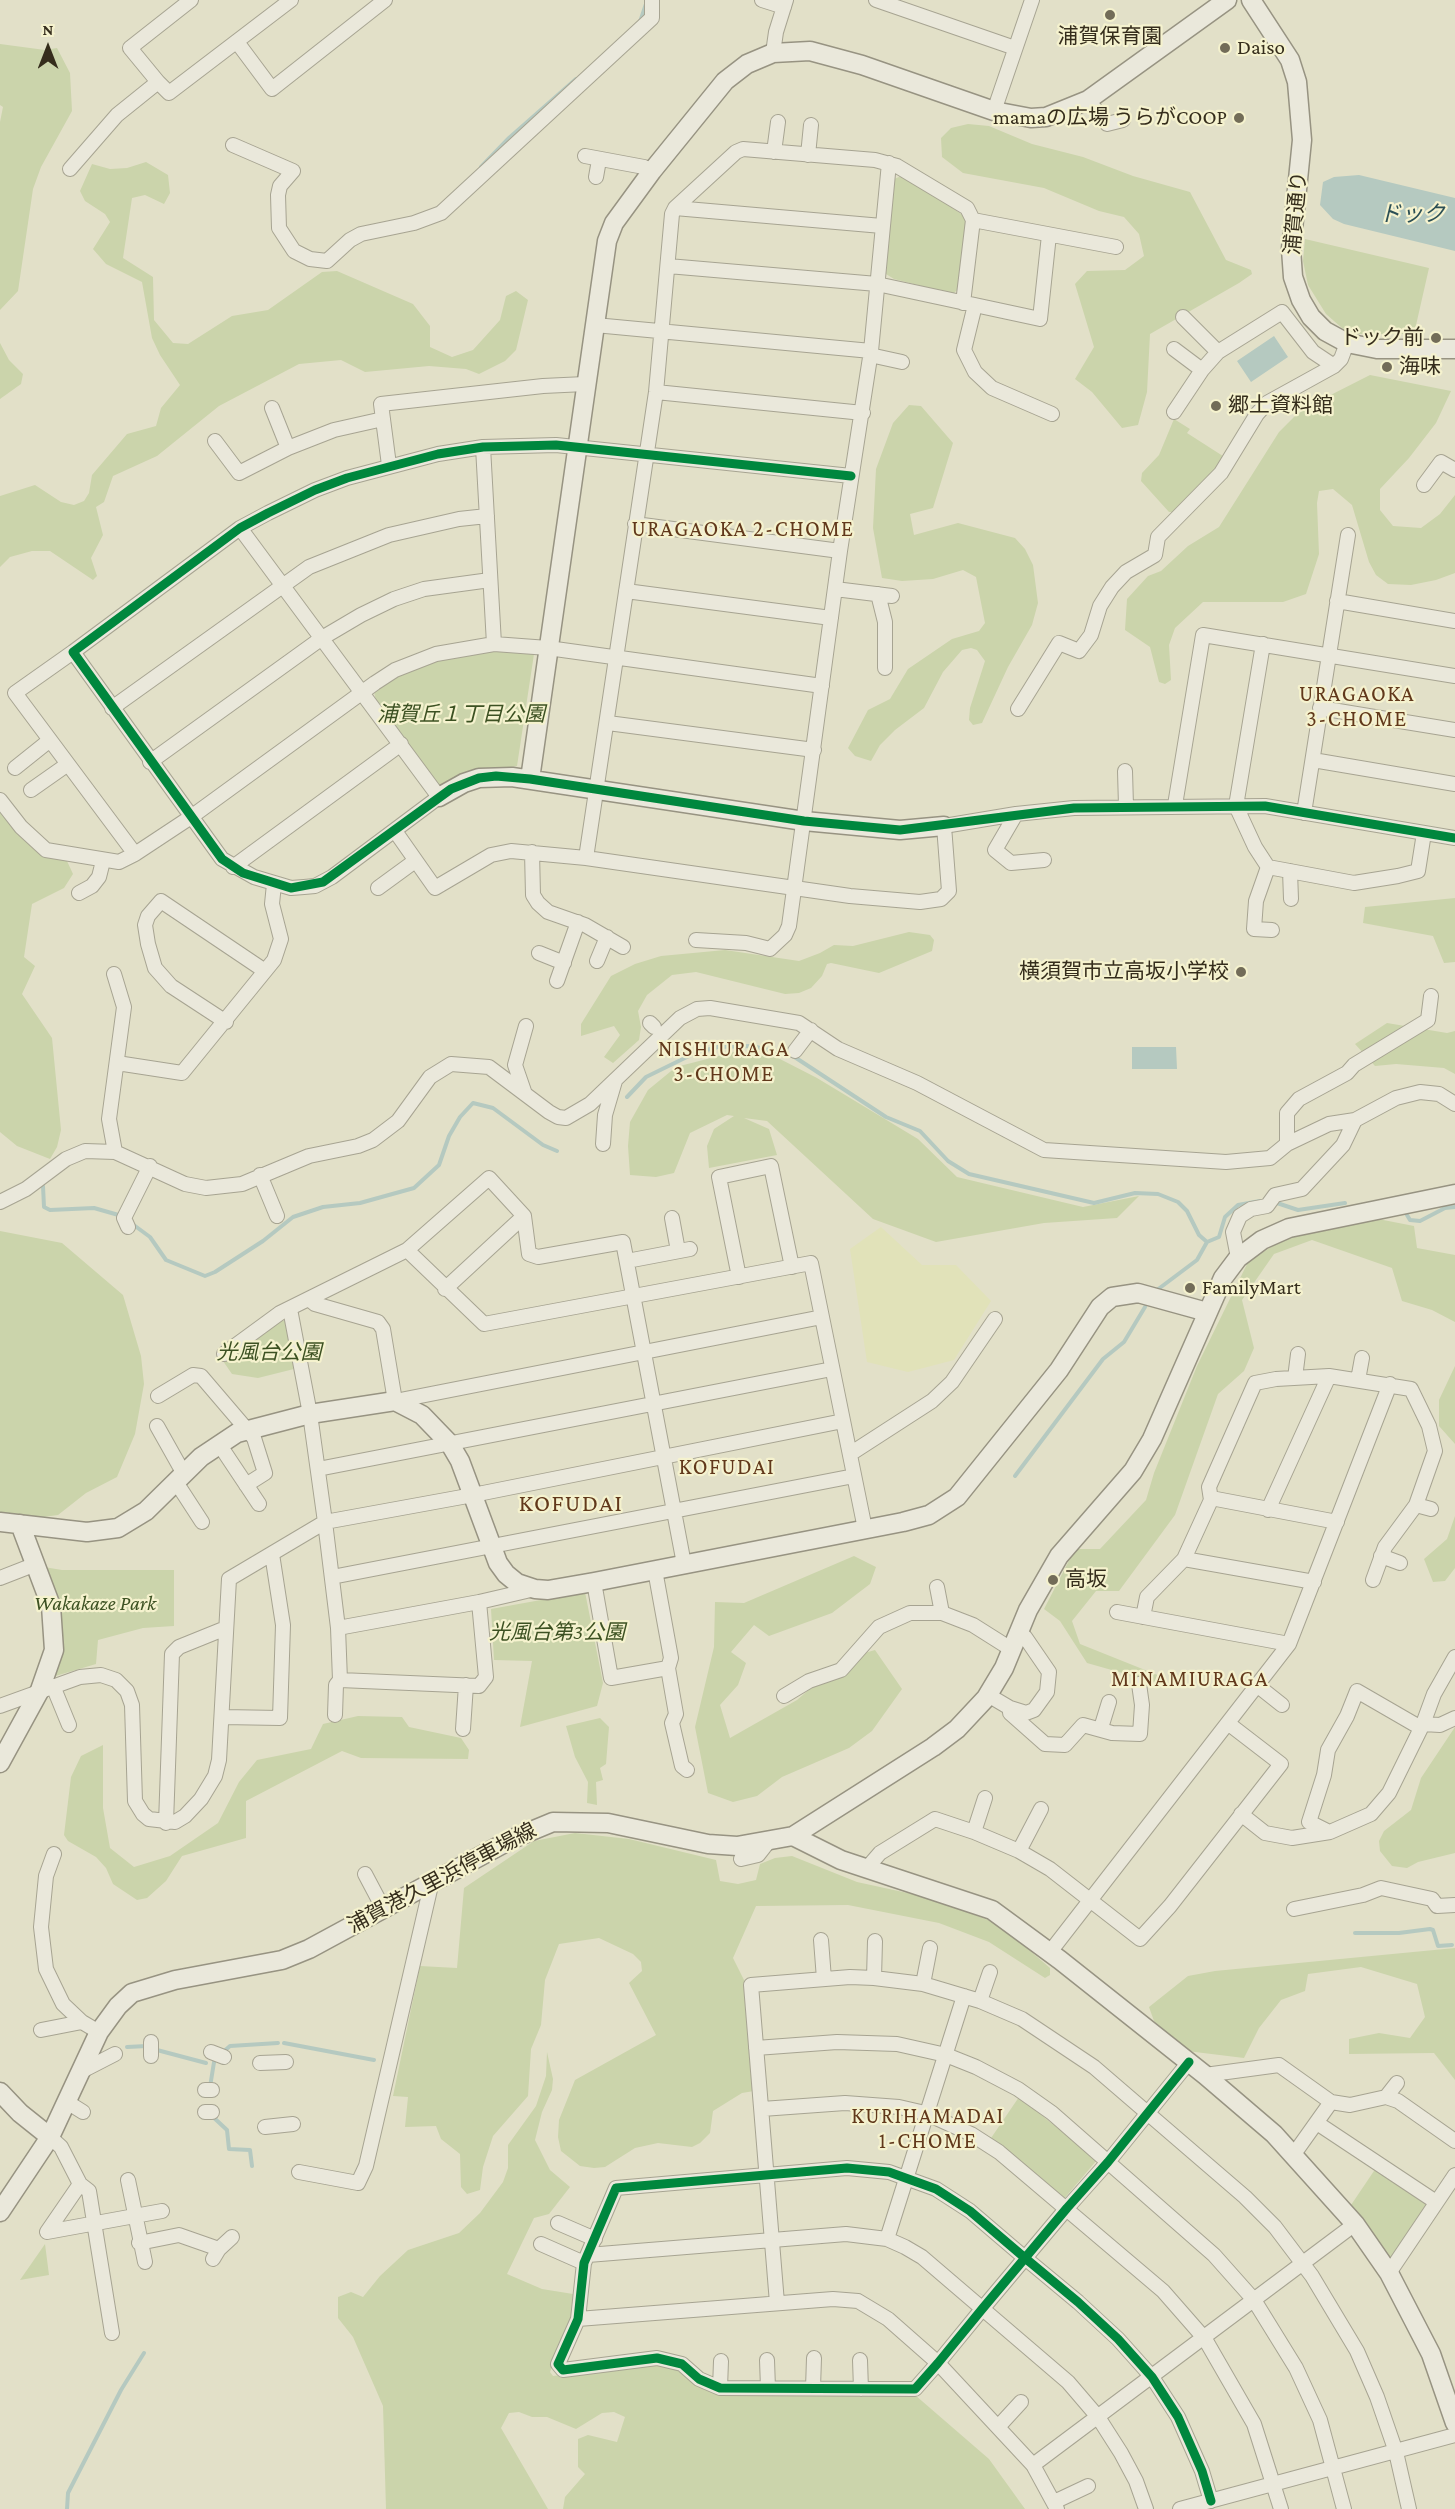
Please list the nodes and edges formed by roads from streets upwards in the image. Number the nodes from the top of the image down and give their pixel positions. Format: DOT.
graph roads {
  1 [pos="191,0"];
  2 [pos="291,0"];
  3 [pos="385,0"];
  4 [pos="652,0"];
  5 [pos="762,0"];
  6 [pos="876,0"];
  7 [pos="1032,0"];
  8 [pos="1227,0"];
  9 [pos="1251,0"];
  10 [pos="785,4"];
  11 [pos="237,42"];
  12 [pos="1015,48"];
  13 [pos="773,53"];
  14 [pos="158,82"];
  15 [pos="1088,100"];
  16 [pos="994,111"];
  17 [pos="1123,120"];
  18 [pos="778,122"];
  19 [pos="811,125"];
  20 [pos="233,145"];
  21 [pos="774,152"];
  22 [pos="808,155"];
  23 [pos="585,156"];
  24 [pos="599,160"];
  25 [pos="889,163"];
  26 [pos="70,168"];
  27 [pos="652,171"];
  28 [pos="596,177"];
  29 [pos="675,208"];
  30 [pos="973,220"];
  31 [pos="882,226"];
  32 [pos="1049,235"];
  33 [pos="1116,247"];
  34 [pos="668,266"];
  35 [pos="876,284"];
  36 [pos="969,304"];
  37 [pos="1183,317"];
  38 [pos="595,325"];
  39 [pos="662,332"];
  40 [pos="1347,343"];
  41 [pos="1174,349"];
  42 [pos="1455,349"];
  43 [pos="1218,352"];
  44 [pos="871,353"];
  45 [pos="902,362"];
  46 [pos="1334,366"];
  47 [pos="1202,370"];
  48 [pos="585,384"];
  49 [pos="656,392"];
  50 [pos="272,408"];
  51 [pos="1174,412"];
  52 [pos="863,413"];
  53 [pos="1052,414"];
  54 [pos="383,419"];
  55 [pos="215,441"];
  56 [pos="483,447"];
  57 [pos="288,448"];
  58 [pos="578,448"];
  59 [pos="647,454"];
  60 [pos="389,465"];
  61 [pos="1455,470"];
  62 [pos="851,476"];
  63 [pos="1424,485"];
  64 [pos="487,516"];
  65 [pos="635,524"];
  66 [pos="240,528"];
  67 [pos="1348,535"];
  68 [pos="840,551"];
  69 [pos="490,580"];
  70 [pos="282,585"];
  71 [pos="835,589"];
  72 [pos="626,591"];
  73 [pos="878,594"];
  74 [pos="892,596"];
  75 [pos="1337,601"];
  76 [pos="831,618"];
  77 [pos="1455,621"];
  78 [pos="321,638"];
  79 [pos="494,644"];
  80 [pos="1263,644"];
  81 [pos="548,648"];
  82 [pos="885,650"];
  83 [pos="900,650"];
  84 [pos="73,652"];
  85 [pos="1329,655"];
  86 [pos="618,657"];
  87 [pos="885,668"];
  88 [pos="1455,676"];
  89 [pos="822,686"];
  90 [pos="363,693"];
  91 [pos="112,708"];
  92 [pos="1320,708"];
  93 [pos="1018,709"];
  94 [pos="608,723"];
  95 [pos="1455,730"];
  96 [pos="50,740"];
  97 [pos="401,744"];
  98 [pos="814,750"];
  99 [pos="1313,760"];
  100 [pos="150,762"];
  101 [pos="68,764"];
  102 [pos="15,768"];
  103 [pos="1125,771"];
  104 [pos="530,779"];
  105 [pos="1455,784"];
  106 [pos="597,789"];
  107 [pos="31,790"];
  108 [pos="439,797"];
  109 [pos="0,800"];
  110 [pos="1175,805"];
  111 [pos="1236,806"];
  112 [pos="1126,807"];
  113 [pos="1304,813"];
  114 [pos="1016,814"];
  115 [pos="191,817"];
  116 [pos="804,821"];
  117 [pos="944,826"];
  118 [pos="395,831"];
  119 [pos="1424,833"];
  120 [pos="1455,838"];
  121 [pos="532,852"];
  122 [pos="135,854"];
  123 [pos="586,858"];
  124 [pos="1044,860"];
  125 [pos="103,861"];
  126 [pos="415,861"];
  127 [pos="233,867"];
  128 [pos="1268,867"];
  129 [pos="1290,871"];
  130 [pos="274,884"];
  131 [pos="378,888"];
  132 [pos="794,889"];
  133 [pos="79,893"];
  134 [pos="1291,899"];
  135 [pos="578,922"];
  136 [pos="1272,930"];
  137 [pos="607,937"];
  138 [pos="696,940"];
  139 [pos="623,947"];
  140 [pos="539,953"];
  141 [pos="597,961"];
  142 [pos="564,963"];
  143 [pos="265,971"];
  144 [pos="114,974"];
  145 [pos="557,981"];
  146 [pos="1431,996"];
  147 [pos="226,1022"];
  148 [pos="526,1026"];
  149 [pos="811,1030"];
  150 [pos="795,1051"];
  151 [pos="117,1063"];
  152 [pos="615,1081"];
  153 [pos="525,1094"];
  154 [pos="1455,1104"];
  155 [pos="1355,1120"];
  156 [pos="603,1144"];
  157 [pos="1287,1144"];
  158 [pos="115,1152"];
  159 [pos="150,1166"];
  160 [pos="260,1176"];
  161 [pos="1455,1194"];
  162 [pos="0,1202"];
  163 [pos="277,1216"];
  164 [pos="524,1216"];
  165 [pos="672,1218"];
  166 [pos="128,1227"];
  167 [pos="408,1250"];
  168 [pos="1238,1258"];
  169 [pos="627,1261"];
  170 [pos="792,1267"];
  171 [pos="739,1277"];
  172 [pos="445,1289"];
  173 [pos="634,1297"];
  174 [pos="309,1299"];
  175 [pos="290,1309"];
  176 [pos="1207,1312"];
  177 [pos="822,1317"];
  178 [pos="995,1319"];
  179 [pos="644,1351"];
  180 [pos="224,1354"];
  181 [pos="1298,1354"];
  182 [pos="1362,1358"];
  183 [pos="832,1370"];
  184 [pos="1329,1376"];
  185 [pos="1295,1378"];
  186 [pos="1358,1380"];
  187 [pos="1390,1384"];
  188 [pos="158,1396"];
  189 [pos="395,1401"];
  190 [pos="654,1405"];
  191 [pos="310,1414"];
  192 [pos="843,1421"];
  193 [pos="157,1426"];
  194 [pos="248,1429"];
  195 [pos="219,1444"];
  196 [pos="450,1444"];
  197 [pos="850,1454"];
  198 [pos="664,1456"];
  199 [pos="318,1469"];
  200 [pos="854,1476"];
  201 [pos="180,1478"];
  202 [pos="246,1485"];
  203 [pos="473,1496"];
  204 [pos="1211,1498"];
  205 [pos="260,1504"];
  206 [pos="1416,1505"];
  207 [pos="1431,1509"];
  208 [pos="1269,1510"];
  209 [pos="675,1511"];
  210 [pos="0,1522"];
  211 [pos="202,1522"];
  212 [pos="325,1522"];
  213 [pos="1337,1522"];
  214 [pos="20,1524"];
  215 [pos="865,1529"];
  216 [pos="490,1546"];
  217 [pos="273,1554"];
  218 [pos="1381,1556"];
  219 [pos="1184,1559"];
  220 [pos="1400,1563"];
  221 [pos="36,1564"];
  222 [pos="684,1564"];
  223 [pos="655,1570"];
  224 [pos="332,1577"];
  225 [pos="0,1578"];
  226 [pos="1373,1580"];
  227 [pos="594,1582"];
  228 [pos="1314,1582"];
  229 [pos="937,1587"];
  230 [pos="535,1589"];
  231 [pos="480,1602"];
  232 [pos="1117,1612"];
  233 [pos="942,1613"];
  234 [pos="1143,1617"];
  235 [pos="226,1628"];
  236 [pos="338,1628"];
  237 [pos="1015,1641"];
  238 [pos="1288,1644"];
  239 [pos="1455,1657"];
  240 [pos="668,1668"];
  241 [pos="340,1680"];
  242 [pos="1139,1684"];
  243 [pos="466,1685"];
  244 [pos="1258,1686"];
  245 [pos="47,1688"];
  246 [pos="988,1695"];
  247 [pos="784,1696"];
  248 [pos="1109,1702"];
  249 [pos="0,1706"];
  250 [pos="1282,1706"];
  251 [pos="1010,1708"];
  252 [pos="335,1715"];
  253 [pos="223,1717"];
  254 [pos="1455,1718"];
  255 [pos="1229,1724"];
  256 [pos="69,1725"];
  257 [pos="1422,1726"];
  258 [pos="1101,1728"];
  259 [pos="463,1729"];
  260 [pos="0,1763"];
  261 [pos="687,1770"];
  262 [pos="985,1798"];
  263 [pos="1041,1809"];
  264 [pos="1241,1814"];
  265 [pos="166,1823"];
  266 [pos="974,1832"];
  267 [pos="1330,1832"];
  268 [pos="793,1836"];
  269 [pos="769,1841"];
  270 [pos="1019,1851"];
  271 [pos="54,1854"];
  272 [pos="741,1858"];
  273 [pos="867,1868"];
  274 [pos="365,1874"];
  275 [pos="432,1881"];
  276 [pos="1091,1900"];
  277 [pos="1455,1905"];
  278 [pos="383,1908"];
  279 [pos="1294,1909"];
  280 [pos="821,1940"];
  281 [pos="875,1941"];
  282 [pos="930,1948"];
  283 [pos="1050,1952"];
  284 [pos="990,1972"];
  285 [pos="874,1978"];
  286 [pos="824,1979"];
  287 [pos="923,1984"];
  288 [pos="964,1996"];
  289 [pos="980,2001"];
  290 [pos="82,2022"];
  291 [pos="41,2030"];
  292 [pos="99,2032"];
  293 [pos="151,2042"];
  294 [pos="756,2048"];
  295 [pos="115,2054"];
  296 [pos="946,2055"];
  297 [pos="151,2056"];
  298 [pos="285,2062"];
  299 [pos="1189,2062"];
  300 [pos="260,2063"];
  301 [pos="80,2072"];
  302 [pos="1205,2075"];
  303 [pos="1397,2084"];
  304 [pos="0,2092"];
  305 [pos="1386,2097"];
  306 [pos="1331,2102"];
  307 [pos="67,2103"];
  308 [pos="762,2109"];
  309 [pos="83,2112"];
  310 [pos="925,2113"];
  311 [pos="1148,2113"];
  312 [pos="1317,2122"];
  313 [pos="293,2124"];
  314 [pos="265,2127"];
  315 [pos="50,2137"];
  316 [pos="1455,2141"];
  317 [pos="1294,2154"];
  318 [pos="1108,2162"];
  319 [pos="299,2172"];
  320 [pos="766,2175"];
  321 [pos="1455,2175"];
  322 [pos="906,2176"];
  323 [pos="128,2180"];
  324 [pos="80,2184"];
  325 [pos="1436,2202"];
  326 [pos="1067,2208"];
  327 [pos="162,2211"];
  328 [pos="0,2212"];
  329 [pos="135,2216"];
  330 [pos="95,2222"];
  331 [pos="558,2223"];
  332 [pos="1355,2224"];
  333 [pos="232,2237"];
  334 [pos="887,2239"];
  335 [pos="595,2240"];
  336 [pos="771,2240"];
  337 [pos="140,2243"];
  338 [pos="541,2244"];
  339 [pos="1025,2258"];
  340 [pos="586,2259"];
  341 [pos="145,2262"];
  342 [pos="1303,2264"];
  343 [pos="1389,2273"];
  344 [pos="1254,2300"];
  345 [pos="777,2303"];
  346 [pos="983,2308"];
  347 [pos="578,2319"];
  348 [pos="112,2332"];
  349 [pos="1205,2339"];
  350 [pos="814,2358"];
  351 [pos="767,2360"];
  352 [pos="860,2360"];
  353 [pos="721,2361"];
  354 [pos="938,2363"];
  355 [pos="1152,2377"];
  356 [pos="720,2388"];
  357 [pos="768,2388"];
  358 [pos="813,2388"];
  359 [pos="861,2389"];
  360 [pos="1021,2402"];
  361 [pos="1098,2417"];
  362 [pos="1455,2423"];
  363 [pos="998,2427"];
  364 [pos="1455,2435"];
  365 [pos="1396,2452"];
  366 [pos="1032,2465"];
  367 [pos="1335,2468"];
  368 [pos="1275,2484"];
  369 [pos="1088,2486"];
  370 [pos="1211,2501"];
  371 [pos="1055,2506"];
  372 [pos="1146,2509"];
  373 [pos="1180,2509"];
  374 [pos="1281,2509"];
  375 [pos="1344,2509"];
  376 [pos="1408,2509"];
  1 -- 14 [label="street"];
  2 -- 11 [label="street"];
  3 -- 11 [label="street"];
  4 -- 20 [label="street"];
  5 -- 10 [label="street"];
  6 -- 12 [label="street"];
  7 -- 12 [label="street"];
  8 -- 15 [label="street"];
  9 -- 40 [label="street, 浦賀通り"];
  10 -- 13 [label="street"];
  11 -- 14 [label="street"];
  12 -- 16 [label="street"];
  13 -- 16 [label="street"];
  13 -- 27 [label="street"];
  14 -- 26 [label="street"];
  15 -- 16 [label="street"];
  15 -- 17 [label="street"];
  18 -- 21 [label="street"];
  19 -- 22 [label="street"];
  21 -- 22 [label="street"];
  21 -- 29 [label="street"];
  22 -- 25 [label="street"];
  23 -- 24 [label="street"];
  24 -- 27 [label="street"];
  24 -- 28 [label="street"];
  25 -- 30 [label="street"];
  25 -- 31 [label="street"];
  27 -- 38 [label="street"];
  29 -- 31 [label="street"];
  29 -- 34 [label="street"];
  30 -- 32 [label="street"];
  30 -- 36 [label="street"];
  31 -- 35 [label="street"];
  32 -- 33 [label="street"];
  32 -- 36 [label="street"];
  34 -- 35 [label="street"];
  34 -- 39 [label="street"];
  35 -- 36 [label="street"];
  35 -- 44 [label="street"];
  36 -- 53 [label="street"];
  37 -- 43 [label="street"];
  38 -- 39 [label="street"];
  38 -- 48 [label="street"];
  39 -- 44 [label="street"];
  39 -- 49 [label="street"];
  40 -- 42 [label="street, 浦賀通り"];
  40 -- 46 [label="street"];
  41 -- 47 [label="street"];
  43 -- 46 [label="street"];
  43 -- 47 [label="street"];
  44 -- 45 [label="street"];
  44 -- 52 [label="street"];
  46 -- 93 [label="street"];
  47 -- 51 [label="street"];
  48 -- 54 [label="street"];
  48 -- 58 [label="street"];
  49 -- 52 [label="street"];
  49 -- 59 [label="street"];
  50 -- 57 [label="street"];
  52 -- 62 [label="street"];
  54 -- 57 [label="street"];
  54 -- 60 [label="street"];
  55 -- 57 [label="street"];
  56 -- 58 [label="street"];
  56 -- 60 [label="street"];
  56 -- 64 [label="street"];
  58 -- 59 [label="street"];
  58 -- 81 [label="street"];
  59 -- 62 [label="street"];
  59 -- 65 [label="street"];
  60 -- 66 [label="street"];
  61 -- 63 [label="street"];
  62 -- 68 [label="street"];
  64 -- 69 [label="street"];
  64 -- 70 [label="street"];
  65 -- 68 [label="street"];
  65 -- 72 [label="street"];
  66 -- 70 [label="street"];
  66 -- 84 [label="street"];
  67 -- 75 [label="street"];
  68 -- 71 [label="street"];
  69 -- 78 [label="street"];
  69 -- 79 [label="street"];
  70 -- 78 [label="street"];
  70 -- 91 [label="street"];
  71 -- 73 [label="street"];
  71 -- 76 [label="street"];
  72 -- 76 [label="street"];
  72 -- 86 [label="street"];
  73 -- 74 [label="street"];
  73 -- 82 [label="street"];
  75 -- 77 [label="street"];
  75 -- 85 [label="street"];
  76 -- 89 [label="street"];
  78 -- 90 [label="street"];
  78 -- 100 [label="street"];
  79 -- 81 [label="street"];
  79 -- 90 [label="street"];
  80 -- 85 [label="street"];
  80 -- 110 [label="street"];
  80 -- 111 [label="street"];
  81 -- 86 [label="street"];
  81 -- 104 [label="street"];
  82 -- 83 [label="street"];
  82 -- 87 [label="street"];
  84 -- 91 [label="street"];
  84 -- 96 [label="street"];
  85 -- 88 [label="street"];
  85 -- 92 [label="street"];
  86 -- 89 [label="street"];
  86 -- 94 [label="street"];
  89 -- 98 [label="street"];
  90 -- 97 [label="street"];
  90 -- 115 [label="street"];
  91 -- 100 [label="street"];
  92 -- 95 [label="street"];
  92 -- 99 [label="street"];
  94 -- 98 [label="street"];
  94 -- 106 [label="street"];
  96 -- 101 [label="street"];
  96 -- 102 [label="street"];
  97 -- 108 [label="street"];
  97 -- 127 [label="street"];
  98 -- 116 [label="street"];
  99 -- 105 [label="street"];
  99 -- 113 [label="street"];
  100 -- 115 [label="street"];
  101 -- 107 [label="street"];
  101 -- 122 [label="street"];
  103 -- 112 [label="street"];
  104 -- 106 [label="street"];
  104 -- 108 [label="street"];
  106 -- 116 [label="street"];
  106 -- 123 [label="street"];
  108 -- 118 [label="street"];
  109 -- 125 [label="street"];
  110 -- 111 [label="street"];
  110 -- 112 [label="street"];
  111 -- 113 [label="street"];
  111 -- 128 [label="street"];
  112 -- 114 [label="street"];
  113 -- 119 [label="street"];
  114 -- 117 [label="street"];
  114 -- 124 [label="street"];
  115 -- 122 [label="street"];
  115 -- 127 [label="street"];
  116 -- 117 [label="street"];
  116 -- 132 [label="street"];
  117 -- 132 [label="street"];
  118 -- 126 [label="street"];
  118 -- 130 [label="street"];
  119 -- 120 [label="street"];
  119 -- 129 [label="street"];
  121 -- 123 [label="street"];
  121 -- 126 [label="street"];
  121 -- 135 [label="street"];
  122 -- 125 [label="street"];
  123 -- 132 [label="street"];
  125 -- 133 [label="street"];
  126 -- 131 [label="street"];
  127 -- 130 [label="street"];
  128 -- 129 [label="street"];
  128 -- 136 [label="street"];
  129 -- 134 [label="street"];
  130 -- 143 [label="street"];
  132 -- 138 [label="street"];
  135 -- 137 [label="street"];
  135 -- 142 [label="street"];
  137 -- 139 [label="street"];
  137 -- 141 [label="street"];
  140 -- 142 [label="street"];
  142 -- 145 [label="street"];
  143 -- 147 [label="street"];
  143 -- 147 [label="street"];
  144 -- 151 [label="street"];
  146 -- 157 [label="street"];
  147 -- 151 [label="street"];
  148 -- 153 [label="street"];
  149 -- 150 [label="street"];
  149 -- 152 [label="street"];
  149 -- 157 [label="street"];
  151 -- 158 [label="street"];
  152 -- 153 [label="street"];
  152 -- 156 [label="street"];
  153 -- 160 [label="street"];
  154 -- 155 [label="street"];
  155 -- 157 [label="street"];
  155 -- 168 [label="street"];
  158 -- 159 [label="street"];
  158 -- 162 [label="street"];
  159 -- 160 [label="street"];
  159 -- 166 [label="street"];
  160 -- 163 [label="street"];
  161 -- 168 [label="street, 浦賀港久里浜停車場線"];
  164 -- 167 [label="street"];
  164 -- 169 [label="street"];
  164 -- 172 [label="street"];
  165 -- 169 [label="street"];
  167 -- 172 [label="street"];
  167 -- 174 [label="street"];
  168 -- 176 [label="street, 浦賀港久里浜停車場線"];
  169 -- 173 [label="street"];
  170 -- 171 [label="street"];
  170 -- 171 [label="street"];
  170 -- 177 [label="street"];
  171 -- 173 [label="street"];
  172 -- 173 [label="street"];
  173 -- 179 [label="street"];
  174 -- 175 [label="street"];
  174 -- 189 [label="street"];
  175 -- 180 [label="street"];
  175 -- 191 [label="street"];
  176 -- 215 [label="street"];
  176 -- 237 [label="street, 浦賀港久里浜停車場線"];
  177 -- 179 [label="street"];
  177 -- 183 [label="street"];
  178 -- 197 [label="street"];
  179 -- 189 [label="street"];
  179 -- 190 [label="street"];
  181 -- 185 [label="street"];
  182 -- 186 [label="street"];
  183 -- 190 [label="street"];
  183 -- 192 [label="street"];
  184 -- 185 [label="street"];
  184 -- 186 [label="street"];
  184 -- 208 [label="street"];
  185 -- 204 [label="street"];
  186 -- 187 [label="street"];
  187 -- 206 [label="street"];
  187 -- 213 [label="street"];
  188 -- 194 [label="street"];
  189 -- 191 [label="street"];
  189 -- 196 [label="street"];
  190 -- 196 [label="street"];
  190 -- 198 [label="street"];
  191 -- 194 [label="street"];
  191 -- 199 [label="street"];
  192 -- 197 [label="street"];
  192 -- 198 [label="street"];
  193 -- 201 [label="street"];
  194 -- 195 [label="street"];
  194 -- 202 [label="street"];
  195 -- 201 [label="street"];
  195 -- 202 [label="street"];
  196 -- 199 [label="street"];
  196 -- 203 [label="street"];
  197 -- 200 [label="street"];
  198 -- 203 [label="street"];
  198 -- 209 [label="street"];
  199 -- 212 [label="street"];
  200 -- 209 [label="street"];
  200 -- 215 [label="street"];
  201 -- 211 [label="street"];
  201 -- 214 [label="street"];
  202 -- 205 [label="street"];
  203 -- 212 [label="street"];
  203 -- 216 [label="street"];
  204 -- 208 [label="street"];
  204 -- 219 [label="street"];
  206 -- 207 [label="street"];
  206 -- 218 [label="street"];
  208 -- 213 [label="street"];
  209 -- 216 [label="street"];
  209 -- 222 [label="street"];
  210 -- 214 [label="street"];
  212 -- 217 [label="street"];
  212 -- 224 [label="street"];
  213 -- 228 [label="street"];
  214 -- 221 [label="street"];
  215 -- 222 [label="street"];
  216 -- 224 [label="street"];
  216 -- 230 [label="street"];
  217 -- 235 [label="street"];
  217 -- 253 [label="street"];
  218 -- 220 [label="street"];
  218 -- 226 [label="street"];
  219 -- 228 [label="street"];
  219 -- 234 [label="street"];
  221 -- 225 [label="street"];
  221 -- 245 [label="street"];
  222 -- 223 [label="street"];
  223 -- 227 [label="street"];
  223 -- 240 [label="street"];
  224 -- 236 [label="street"];
  227 -- 230 [label="street"];
  227 -- 240 [label="street"];
  228 -- 238 [label="street"];
  229 -- 233 [label="street"];
  230 -- 231 [label="street"];
  231 -- 236 [label="street"];
  231 -- 243 [label="street"];
  232 -- 234 [label="street"];
  233 -- 237 [label="street"];
  233 -- 247 [label="street"];
  234 -- 238 [label="street"];
  235 -- 253 [label="street"];
  235 -- 265 [label="street"];
  236 -- 241 [label="street"];
  237 -- 246 [label="street, 浦賀港久里浜停車場線"];
  237 -- 251 [label="street"];
  238 -- 244 [label="street"];
  239 -- 257 [label="street"];
  240 -- 261 [label="street"];
  241 -- 243 [label="street"];
  241 -- 252 [label="street"];
  242 -- 258 [label="street"];
  243 -- 259 [label="street"];
  244 -- 250 [label="street"];
  244 -- 255 [label="street"];
  245 -- 249 [label="street"];
  245 -- 256 [label="street"];
  245 -- 260 [label="street"];
  245 -- 265 [label="street"];
  246 -- 251 [label="street"];
  246 -- 268 [label="street, 浦賀港久里浜停車場線"];
  248 -- 258 [label="street"];
  251 -- 258 [label="street"];
  253 -- 265 [label="street"];
  254 -- 257 [label="street"];
  255 -- 264 [label="street"];
  255 -- 276 [label="street"];
  257 -- 267 [label="street"];
  257 -- 267 [label="street"];
  262 -- 266 [label="street"];
  263 -- 270 [label="street"];
  264 -- 267 [label="street"];
  264 -- 276 [label="street"];
  266 -- 270 [label="street"];
  266 -- 273 [label="street"];
  268 -- 269 [label="street, 浦賀港久里浜停車場線"];
  268 -- 273 [label="street"];
  269 -- 272 [label="street"];
  269 -- 275 [label="street, 浦賀港久里浜停車場線"];
  270 -- 276 [label="street"];
  271 -- 290 [label="street"];
  273 -- 283 [label="street"];
  274 -- 278 [label="street"];
  275 -- 278 [label="street, 浦賀港久里浜停車場線"];
  275 -- 319 [label="street"];
  276 -- 283 [label="street"];
  277 -- 279 [label="street"];
  278 -- 292 [label="street, 浦賀港久里浜停車場線"];
  280 -- 286 [label="street"];
  281 -- 285 [label="street"];
  282 -- 287 [label="street"];
  283 -- 299 [label="street"];
  284 -- 289 [label="street"];
  285 -- 286 [label="street"];
  285 -- 287 [label="street"];
  286 -- 294 [label="street"];
  287 -- 288 [label="street"];
  288 -- 289 [label="street"];
  288 -- 296 [label="street"];
  289 -- 311 [label="street"];
  290 -- 291 [label="street"];
  290 -- 292 [label="street"];
  292 -- 301 [label="street, 浦賀港久里浜停車場線"];
  293 -- 297 [label="street"];
  294 -- 296 [label="street"];
  294 -- 308 [label="street"];
  295 -- 301 [label="street"];
  296 -- 310 [label="street"];
  296 -- 318 [label="street"];
  298 -- 300 [label="street"];
  299 -- 302 [label="street"];
  299 -- 311 [label="street"];
  301 -- 307 [label="street, 浦賀港久里浜停車場線"];
  302 -- 306 [label="street"];
  302 -- 317 [label="street"];
  303 -- 305 [label="street"];
  304 -- 315 [label="street"];
  305 -- 306 [label="street"];
  305 -- 316 [label="street"];
  306 -- 312 [label="street"];
  307 -- 309 [label="street"];
  307 -- 315 [label="street, 浦賀港久里浜停車場線"];
  308 -- 310 [label="street"];
  308 -- 320 [label="street"];
  310 -- 322 [label="street"];
  310 -- 326 [label="street"];
  311 -- 318 [label="street"];
  311 -- 342 [label="street"];
  312 -- 317 [label="street"];
  312 -- 325 [label="street"];
  313 -- 314 [label="street"];
  315 -- 324 [label="street"];
  315 -- 328 [label="street, 浦賀港久里浜停車場線"];
  317 -- 332 [label="street"];
  318 -- 326 [label="street"];
  318 -- 344 [label="street"];
  320 -- 322 [label="street"];
  320 -- 335 [label="street"];
  320 -- 336 [label="street"];
  321 -- 325 [label="street"];
  322 -- 334 [label="street"];
  322 -- 339 [label="street"];
  323 -- 329 [label="street"];
  324 -- 330 [label="street"];
  324 -- 330 [label="street"];
  325 -- 343 [label="street"];
  326 -- 339 [label="street"];
  326 -- 349 [label="street"];
  327 -- 329 [label="street"];
  329 -- 330 [label="street"];
  329 -- 337 [label="street"];
  330 -- 348 [label="street"];
  331 -- 335 [label="street"];
  332 -- 342 [label="street"];
  332 -- 343 [label="street"];
  333 -- 337 [label="street"];
  334 -- 336 [label="street"];
  334 -- 346 [label="street"];
  335 -- 340 [label="street"];
  336 -- 340 [label="street"];
  336 -- 345 [label="street"];
  337 -- 341 [label="street"];
  338 -- 340 [label="street"];
  339 -- 346 [label="street"];
  339 -- 355 [label="street"];
  340 -- 347 [label="street"];
  342 -- 344 [label="street"];
  342 -- 365 [label="street"];
  343 -- 362 [label="street"];
  344 -- 349 [label="street"];
  344 -- 367 [label="street"];
  345 -- 347 [label="street"];
  345 -- 354 [label="street"];
  346 -- 354 [label="street"];
  346 -- 361 [label="street"];
  347 -- 356 [label="street"];
  349 -- 355 [label="street"];
  349 -- 368 [label="street"];
  350 -- 358 [label="street"];
  351 -- 357 [label="street"];
  352 -- 359 [label="street"];
  353 -- 356 [label="street"];
  354 -- 359 [label="street"];
  354 -- 363 [label="street"];
  355 -- 361 [label="street"];
  355 -- 370 [label="street"];
  356 -- 357 [label="street"];
  357 -- 358 [label="street"];
  358 -- 359 [label="street"];
  360 -- 363 [label="street"];
  361 -- 366 [label="street"];
  361 -- 372 [label="street"];
  363 -- 366 [label="street"];
  364 -- 365 [label="street"];
  365 -- 367 [label="street"];
  365 -- 376 [label="street"];
  366 -- 371 [label="street"];
  367 -- 368 [label="street"];
  367 -- 375 [label="street"];
  368 -- 370 [label="street"];
  368 -- 374 [label="street"];
  369 -- 371 [label="street"];
  370 -- 373 [label="street"];
}
